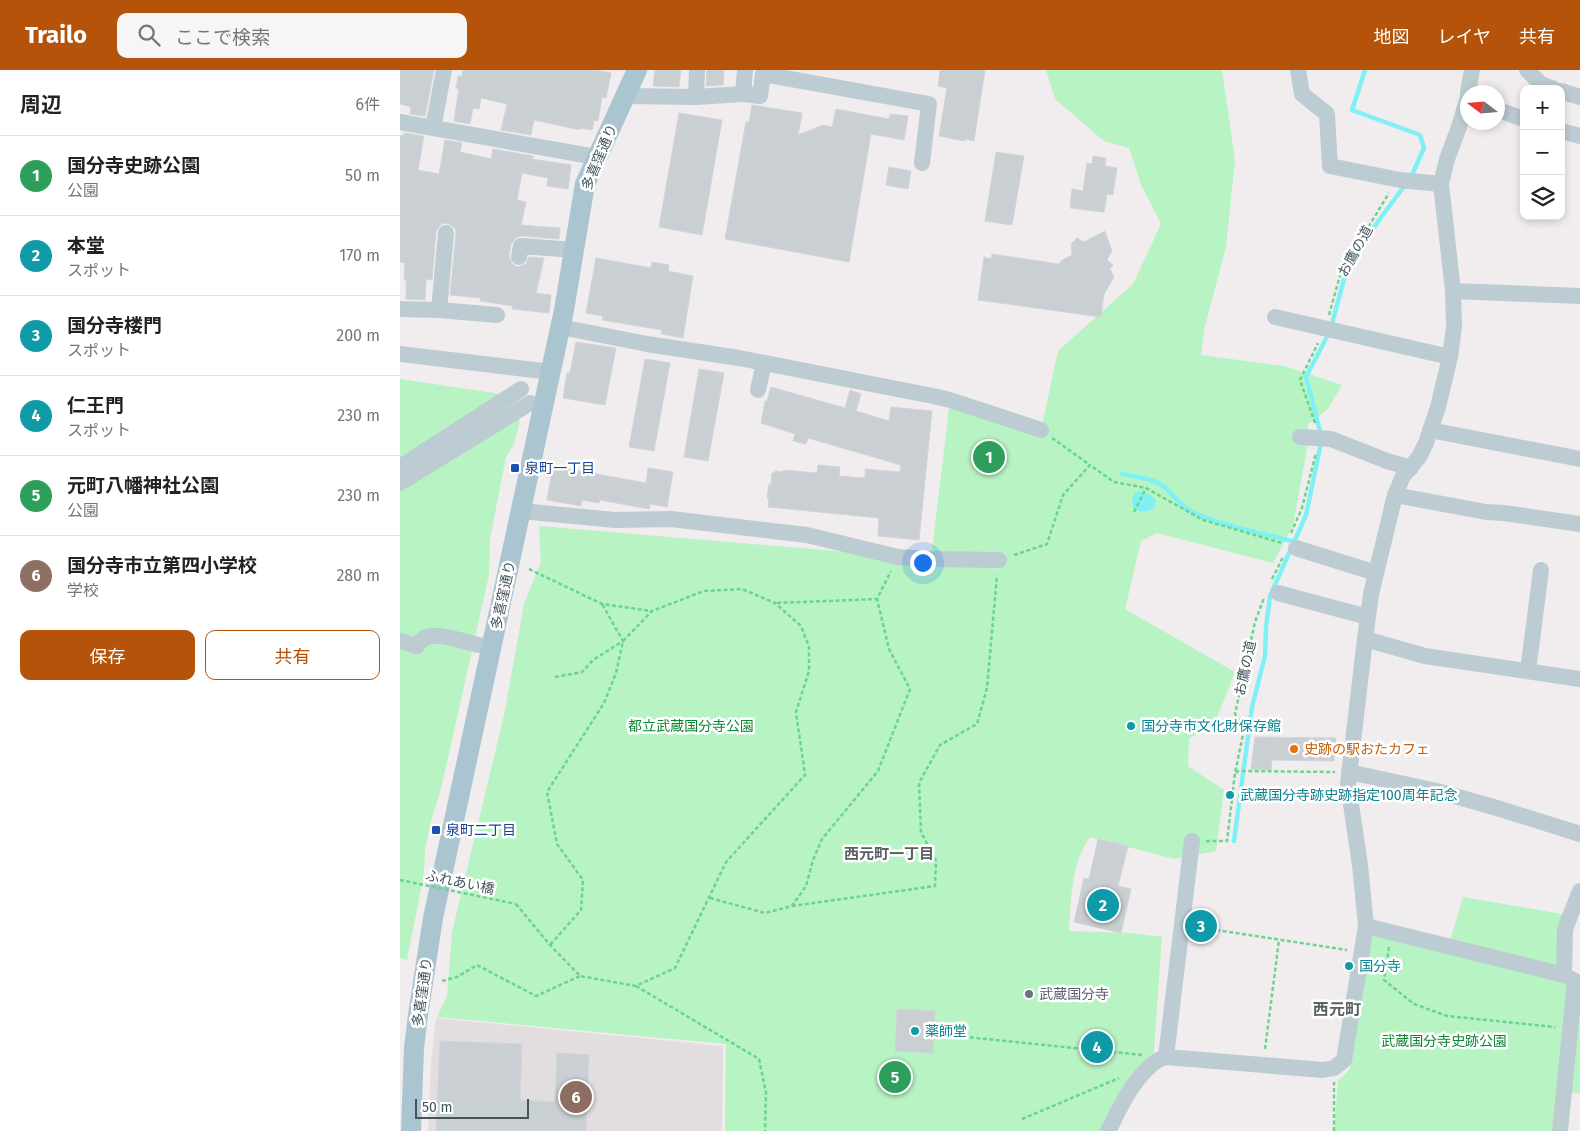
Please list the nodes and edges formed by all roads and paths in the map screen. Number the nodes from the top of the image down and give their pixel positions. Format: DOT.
graph roads {
  1 [pos="444,70"];
  2 [pos="637,70"];
  3 [pos="697,70"];
  4 [pos="745,70"];
  5 [pos="1298,70"];
  6 [pos="1472,70"];
  7 [pos="1527,70"];
  8 [pos="1469,85"];
  9 [pos="1546,85"];
  10 [pos="1565,92"];
  11 [pos="743,94"];
  12 [pos="626,96"];
  13 [pos="696,97"];
  14 [pos="1580,97"];
  15 [pos="1505,112"];
  16 [pos="1520,118"];
  17 [pos="400,122"];
  18 [pos="1460,123"];
  19 [pos="433,128"];
  20 [pos="1565,132"];
  21 [pos="1580,136"];
  22 [pos="596,158"];
  23 [pos="922,164"];
  24 [pos="1404,180"];
  25 [pos="1441,184"];
  26 [pos="446,233"];
  27 [pos="574,250"];
  28 [pos="519,257"];
  29 [pos="1453,292"];
  30 [pos="1580,296"];
  31 [pos="400,309"];
  32 [pos="439,310"];
  33 [pos="497,315"];
  34 [pos="1275,317"];
  35 [pos="561,327"];
  36 [pos="1330,330"];
  37 [pos="400,354"];
  38 [pos="1450,357"];
  39 [pos="764,363"];
  40 [pos="551,372"];
  41 [pos="758,390"];
  42 [pos="1041,430"];
  43 [pos="1430,430"];
  44 [pos="1300,438"];
  45 [pos="1580,459"];
  46 [pos="1090,465"];
  47 [pos="400,467"];
  48 [pos="1411,468"];
  49 [pos="400,483"];
  50 [pos="1146,488"];
  51 [pos="1395,495"];
  52 [pos="521,511"];
  53 [pos="1134,512"];
  54 [pos="1580,524"];
  55 [pos="1290,549"];
  56 [pos="898,557"];
  57 [pos="999,560"];
  58 [pos="529,569"];
  59 [pos="1542,570"];
  60 [pos="1376,573"];
  61 [pos="1271,590"];
  62 [pos="878,599"];
  63 [pos="775,603"];
  64 [pos="602,604"];
  65 [pos="652,612"];
  66 [pos="1368,616"];
  67 [pos="1365,639"];
  68 [pos="400,641"];
  69 [pos="623,641"];
  70 [pos="479,645"];
  71 [pos="1528,672"];
  72 [pos="556,677"];
  73 [pos="1580,679"];
  74 [pos="1349,772"];
  75 [pos="1235,773"];
  76 [pos="1580,834"];
  77 [pos="1192,841"];
  78 [pos="400,880"];
  79 [pos="1580,891"];
  80 [pos="710,898"];
  81 [pos="792,906"];
  82 [pos="1182,925"];
  83 [pos="1366,926"];
  84 [pos="1279,940"];
  85 [pos="550,945"];
  86 [pos="1382,945"];
  87 [pos="1361,952"];
  88 [pos="1564,975"];
  89 [pos="580,976"];
  90 [pos="442,981"];
  91 [pos="636,986"];
  92 [pos="1571,1028"];
  93 [pos="956,1036"];
  94 [pos="1159,1060"];
  95 [pos="1263,1066"];
  96 [pos="1334,1068"];
  97 [pos="1126,1075"];
  98 [pos="1572,1093"];
  99 [pos="1022,1119"];
  100 [pos="1112,1129"];
  101 [pos="411,1131"];
  102 [pos="765,1131"];
  103 [pos="1334,1131"];
  104 [pos="1560,1131"];
  1 -- 19 [label="street"];
  2 -- 12 [label="main road, 多喜窪通り"];
  3 -- 13 [label="street"];
  4 -- 11 [label="street"];
  5 -- 24 [label="street"];
  6 -- 8 [label="street"];
  7 -- 9 [label="street"];
  10 -- 14 [label="street"];
  11 -- 13 [label="street"];
  11 -- 23 [label="street"];
  12 -- 13 [label="street"];
  12 -- 22 [label="main road, 多喜窪通り"];
  15 -- 16 [label="street"];
  17 -- 19 [label="street"];
  18 -- 25 [label="street"];
  19 -- 22 [label="street"];
  20 -- 21 [label="street"];
  22 -- 27 [label="main road, 多喜窪通り"];
  24 -- 25 [label="street"];
  24 -- 36 [label="path, お鷹の道"];
  25 -- 29 [label="street"];
  26 -- 32 [label="street"];
  27 -- 28 [label="street"];
  27 -- 35 [label="main road, 多喜窪通り"];
  29 -- 30 [label="street"];
  29 -- 38 [label="street"];
  31 -- 32 [label="street"];
  32 -- 33 [label="street"];
  34 -- 36 [label="street"];
  35 -- 39 [label="street"];
  35 -- 40 [label="main road, 多喜窪通り"];
  36 -- 38 [label="street"];
  37 -- 40 [label="street"];
  38 -- 43 [label="street"];
  39 -- 41 [label="street"];
  39 -- 42 [label="street"];
  40 -- 52 [label="main road, 多喜窪通り"];
  42 -- 46 [label="path"];
  43 -- 45 [label="street"];
  43 -- 48 [label="street"];
  44 -- 48 [label="street"];
  46 -- 50 [label="path"];
  46 -- 57 [label="path"];
  47 -- 49 [label="street"];
  48 -- 51 [label="street"];
  50 -- 53 [label="path"];
  50 -- 55 [label="path"];
  51 -- 54 [label="street"];
  51 -- 60 [label="street"];
  52 -- 56 [label="street"];
  52 -- 101 [label="main road, 多喜窪通り"];
  55 -- 60 [label="street"];
  55 -- 61 [label="path, お鷹の道"];
  56 -- 57 [label="street"];
  56 -- 62 [label="path"];
  57 -- 81 [label="path"];
  58 -- 64 [label="path"];
  59 -- 71 [label="street"];
  60 -- 66 [label="street"];
  61 -- 66 [label="street"];
  61 -- 75 [label="path, お鷹の道"];
  62 -- 63 [label="path"];
  62 -- 81 [label="path"];
  63 -- 65 [label="path"];
  63 -- 80 [label="path"];
  64 -- 65 [label="path"];
  64 -- 69 [label="path"];
  65 -- 69 [label="path"];
  66 -- 67 [label="street"];
  67 -- 71 [label="street"];
  67 -- 74 [label="street"];
  68 -- 70 [label="street"];
  69 -- 72 [label="path"];
  69 -- 85 [label="path"];
  71 -- 73 [label="street"];
  74 -- 75 [label="path"];
  74 -- 76 [label="street"];
  74 -- 83 [label="street"];
  75 -- 77 [label="path, お鷹の道"];
  77 -- 82 [label="street"];
  78 -- 85 [label="path, ふれあい橋, bridge"];
  79 -- 88 [label="street"];
  80 -- 81 [label="path"];
  80 -- 91 [label="path"];
  82 -- 84 [label="path"];
  82 -- 94 [label="street"];
  83 -- 87 [label="street"];
  83 -- 88 [label="street"];
  84 -- 87 [label="path"];
  84 -- 95 [label="path"];
  85 -- 89 [label="path"];
  86 -- 92 [label="path"];
  87 -- 96 [label="street"];
  88 -- 92 [label="street"];
  89 -- 90 [label="path"];
  89 -- 91 [label="path"];
  91 -- 102 [label="path"];
  92 -- 98 [label="street"];
  93 -- 94 [label="path"];
  94 -- 95 [label="street"];
  94 -- 100 [label="street"];
  95 -- 96 [label="street"];
  96 -- 103 [label="path"];
  97 -- 99 [label="path"];
  98 -- 104 [label="street"];
}
